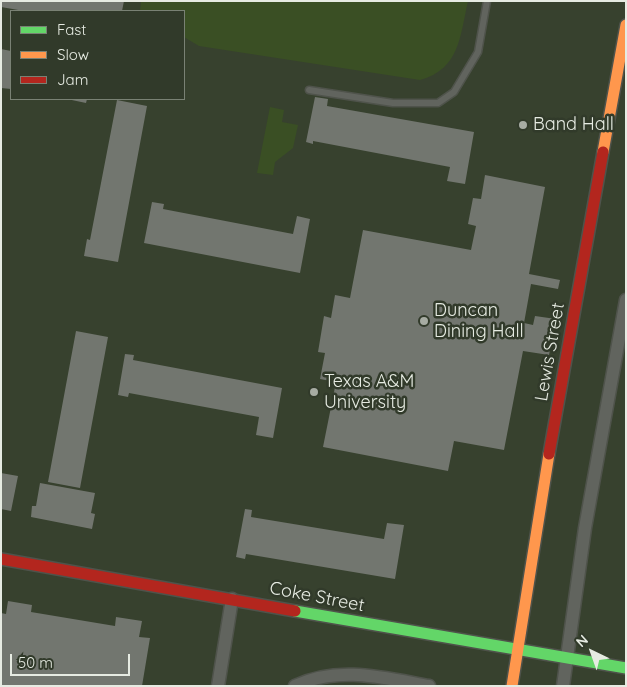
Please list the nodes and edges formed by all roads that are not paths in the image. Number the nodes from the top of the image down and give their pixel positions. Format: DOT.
graph roads {
  1 [pos="487,1"];
  2 [pos="626,25"];
  3 [pos="309,90"];
  4 [pos="626,300"];
  5 [pos="1,559"];
  6 [pos="232,598"];
  7 [pos="518,651"];
  8 [pos="568,658"];
  9 [pos="626,668"];
  10 [pos="218,686"];
  11 [pos="295,686"];
  12 [pos="429,686"];
  13 [pos="512,686"];
  14 [pos="563,686"];
  1 -- 3 [label="lane"];
  2 -- 7 [label="street, Lewis Street"];
  4 -- 8 [label="street"];
  5 -- 6 [label="street, Coke Street"];
  6 -- 7 [label="street, Coke Street"];
  6 -- 10 [label="street"];
  7 -- 8 [label="street, Coke Street"];
  7 -- 13 [label="street, Lewis Street"];
  8 -- 9 [label="street, Coke Street"];
  8 -- 14 [label="street"];
  11 -- 12 [label="street"];
}
